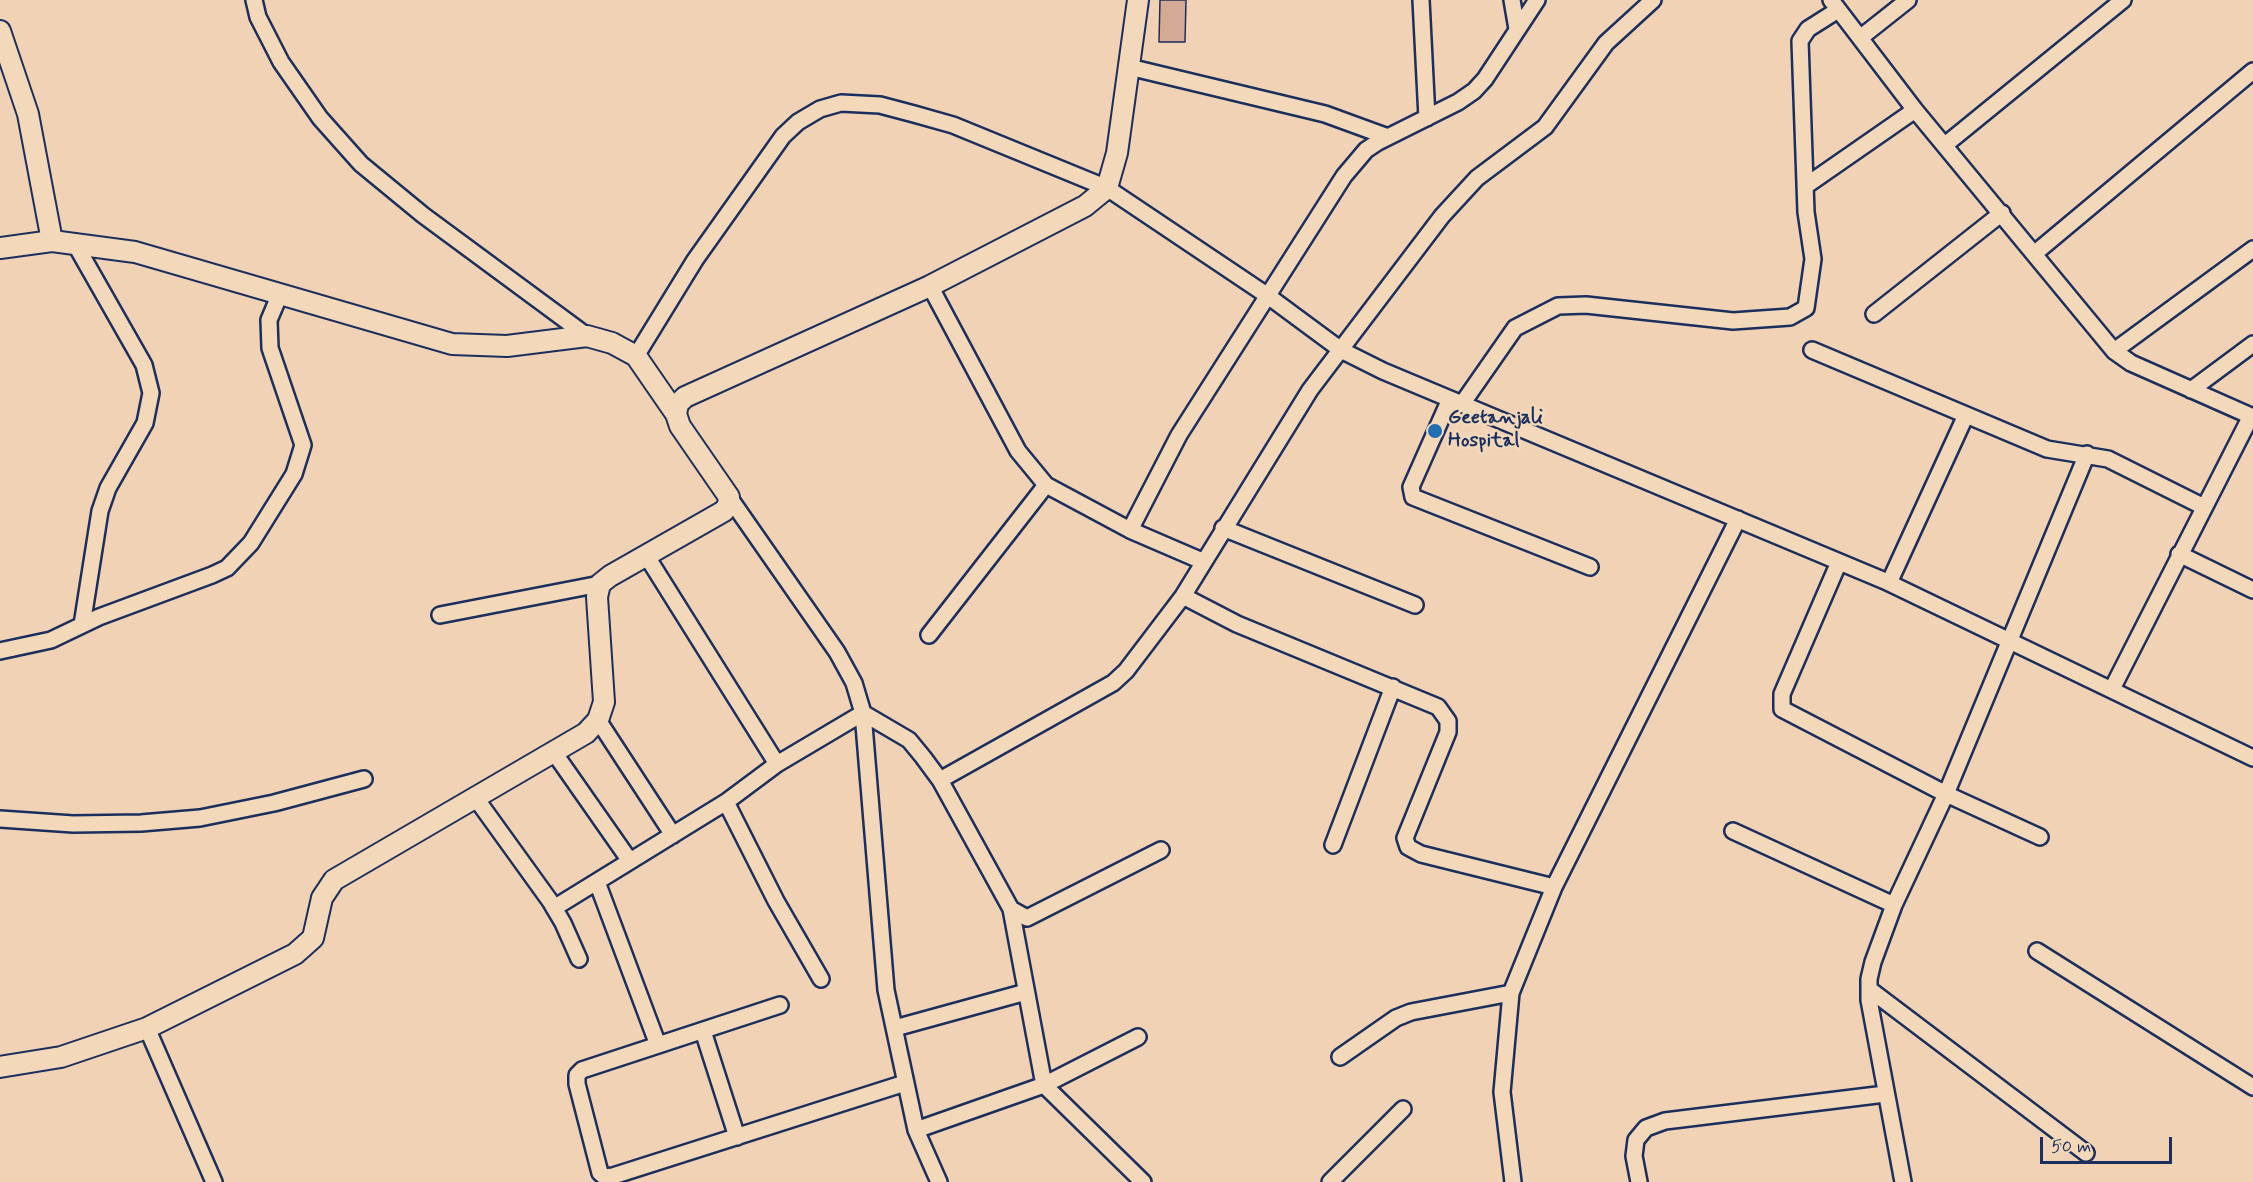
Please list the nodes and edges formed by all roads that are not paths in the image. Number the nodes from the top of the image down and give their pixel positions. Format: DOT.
graph roads {
  1 [pos="254,0"];
  2 [pos="1138,0"];
  3 [pos="1421,0"];
  4 [pos="1512,0"];
  5 [pos="1537,0"];
  6 [pos="1653,0"];
  7 [pos="1908,0"];
  8 [pos="2123,0"];
  9 [pos="1834,5"];
  10 [pos="1517,29"];
  11 [pos="0,31"];
  12 [pos="1860,38"];
  13 [pos="1129,67"];
  14 [pos="2253,71"];
  15 [pos="1915,110"];
  16 [pos="1427,118"];
  17 [pos="1388,137"];
  18 [pos="1945,145"];
  19 [pos="1807,185"];
  20 [pos="1107,188"];
  21 [pos="2002,213"];
  22 [pos="52,241"];
  23 [pos="74,242"];
  24 [pos="0,248"];
  25 [pos="2253,249"];
  26 [pos="2034,254"];
  27 [pos="930,286"];
  28 [pos="280,294"];
  29 [pos="1268,296"];
  30 [pos="1874,314"];
  31 [pos="587,336"];
  32 [pos="2253,344"];
  33 [pos="1341,350"];
  34 [pos="1812,350"];
  35 [pos="2114,351"];
  36 [pos="636,356"];
  37 [pos="2191,390"];
  38 [pos="1456,401"];
  39 [pos="676,414"];
  40 [pos="1966,415"];
  41 [pos="2252,416"];
  42 [pos="2087,454"];
  43 [pos="1046,485"];
  44 [pos="729,497"];
  45 [pos="2204,507"];
  46 [pos="1738,519"];
  47 [pos="1223,528"];
  48 [pos="1130,530"];
  49 [pos="2179,554"];
  50 [pos="646,555"];
  51 [pos="1202,561"];
  52 [pos="1839,562"];
  53 [pos="1590,567"];
  54 [pos="1889,583"];
  55 [pos="600,584"];
  56 [pos="2253,590"];
  57 [pos="1183,596"];
  58 [pos="1415,605"];
  59 [pos="440,615"];
  60 [pos="82,625"];
  61 [pos="929,634"];
  62 [pos="2008,638"];
  63 [pos="0,651"];
  64 [pos="1393,687"];
  65 [pos="2112,689"];
  66 [pos="863,713"];
  67 [pos="598,720"];
  68 [pos="554,751"];
  69 [pos="2253,758"];
  70 [pos="777,764"];
  71 [pos="364,779"];
  72 [pos="940,780"];
  73 [pos="1946,794"];
  74 [pos="476,797"];
  75 [pos="726,802"];
  76 [pos="0,819"];
  77 [pos="1733,831"];
  78 [pos="673,835"];
  79 [pos="2040,837"];
  80 [pos="1333,845"];
  81 [pos="1161,850"];
  82 [pos="630,861"];
  83 [pos="597,882"];
  84 [pos="1554,887"];
  85 [pos="1894,904"];
  86 [pos="554,908"];
  87 [pos="1011,909"];
  88 [pos="2037,951"];
  89 [pos="579,959"];
  90 [pos="821,979"];
  91 [pos="1869,989"];
  92 [pos="1026,992"];
  93 [pos="1511,993"];
  94 [pos="780,1005"];
  95 [pos="147,1028"];
  96 [pos="895,1028"];
  97 [pos="703,1031"];
  98 [pos="1137,1037"];
  99 [pos="658,1045"];
  100 [pos="1340,1057"];
  101 [pos="0,1067"];
  102 [pos="905,1083"];
  103 [pos="1044,1084"];
  104 [pos="2253,1087"];
  105 [pos="1885,1094"];
  106 [pos="1403,1109"];
  107 [pos="916,1130"];
  108 [pos="737,1137"];
  109 [pos="2086,1153"];
  110 [pos="214,1182"];
  111 [pos="939,1182"];
  112 [pos="1143,1182"];
  113 [pos="1330,1182"];
  114 [pos="1513,1182"];
  115 [pos="1639,1182"];
  116 [pos="1903,1182"];
  1 -- 31 [label="street"];
  2 -- 13 [label="street"];
  3 -- 16 [label="street"];
  4 -- 10 [label="street"];
  5 -- 10 [label="street"];
  6 -- 33 [label="street"];
  7 -- 12 [label="street"];
  8 -- 18 [label="street"];
  9 -- 12 [label="street"];
  9 -- 19 [label="street"];
  10 -- 16 [label="street"];
  11 -- 22 [label="street"];
  12 -- 15 [label="street"];
  13 -- 17 [label="street"];
  13 -- 20 [label="street"];
  14 -- 26 [label="street"];
  15 -- 18 [label="street"];
  15 -- 19 [label="street"];
  16 -- 17 [label="street"];
  17 -- 29 [label="street"];
  18 -- 21 [label="street"];
  19 -- 38 [label="street"];
  20 -- 27 [label="street"];
  20 -- 29 [label="street"];
  20 -- 36 [label="street"];
  21 -- 26 [label="street"];
  21 -- 30 [label="street"];
  22 -- 23 [label="street"];
  22 -- 24 [label="street"];
  23 -- 28 [label="street"];
  23 -- 60 [label="street"];
  25 -- 35 [label="street"];
  26 -- 35 [label="street"];
  27 -- 39 [label="street"];
  27 -- 43 [label="street"];
  28 -- 31 [label="street"];
  28 -- 60 [label="street"];
  29 -- 33 [label="street"];
  29 -- 48 [label="street"];
  31 -- 36 [label="street"];
  32 -- 37 [label="street"];
  33 -- 38 [label="street"];
  33 -- 47 [label="street"];
  34 -- 40 [label="street"];
  35 -- 37 [label="street"];
  36 -- 39 [label="street"];
  37 -- 41 [label="street"];
  38 -- 46 [label="street"];
  38 -- 53 [label="street"];
  39 -- 44 [label="street"];
  40 -- 42 [label="street"];
  40 -- 54 [label="street"];
  41 -- 45 [label="street"];
  42 -- 45 [label="street"];
  42 -- 62 [label="street"];
  43 -- 48 [label="street"];
  43 -- 61 [label="street"];
  44 -- 50 [label="street"];
  44 -- 66 [label="street"];
  45 -- 49 [label="street"];
  46 -- 52 [label="street"];
  46 -- 84 [label="street"];
  47 -- 51 [label="street"];
  47 -- 58 [label="street"];
  48 -- 51 [label="street"];
  49 -- 56 [label="street"];
  49 -- 65 [label="street"];
  50 -- 55 [label="street"];
  50 -- 70 [label="street"];
  51 -- 57 [label="street"];
  52 -- 54 [label="street"];
  52 -- 73 [label="street"];
  54 -- 62 [label="street"];
  55 -- 59 [label="street"];
  55 -- 67 [label="street"];
  57 -- 64 [label="street"];
  57 -- 72 [label="street"];
  60 -- 63 [label="street"];
  62 -- 65 [label="street"];
  62 -- 73 [label="street"];
  64 -- 80 [label="street"];
  64 -- 84 [label="street"];
  65 -- 69 [label="street"];
  66 -- 70 [label="street"];
  66 -- 72 [label="street"];
  66 -- 96 [label="street"];
  67 -- 68 [label="street"];
  67 -- 78 [label="street"];
  68 -- 74 [label="street"];
  68 -- 82 [label="street"];
  70 -- 75 [label="street"];
  71 -- 76 [label="street"];
  72 -- 87 [label="street"];
  73 -- 79 [label="street"];
  73 -- 85 [label="street"];
  74 -- 86 [label="street"];
  74 -- 95 [label="street"];
  75 -- 78 [label="street"];
  75 -- 90 [label="street"];
  77 -- 85 [label="street"];
  78 -- 82 [label="street"];
  81 -- 87 [label="street"];
  82 -- 83 [label="street"];
  83 -- 86 [label="street"];
  83 -- 99 [label="street"];
  84 -- 93 [label="street"];
  85 -- 91 [label="street"];
  86 -- 89 [label="street"];
  87 -- 92 [label="street"];
  88 -- 104 [label="street"];
  91 -- 105 [label="street"];
  91 -- 109 [label="street"];
  92 -- 96 [label="street"];
  92 -- 103 [label="street"];
  93 -- 100 [label="street"];
  93 -- 114 [label="street"];
  94 -- 97 [label="street"];
  95 -- 101 [label="street"];
  95 -- 110 [label="street"];
  96 -- 102 [label="street"];
  97 -- 99 [label="street"];
  97 -- 108 [label="street"];
  98 -- 103 [label="street"];
  99 -- 108 [label="street"];
  102 -- 107 [label="street"];
  102 -- 108 [label="street"];
  103 -- 107 [label="street"];
  103 -- 112 [label="street"];
  105 -- 115 [label="street"];
  105 -- 116 [label="street"];
  106 -- 113 [label="street"];
  107 -- 111 [label="street"];
}
